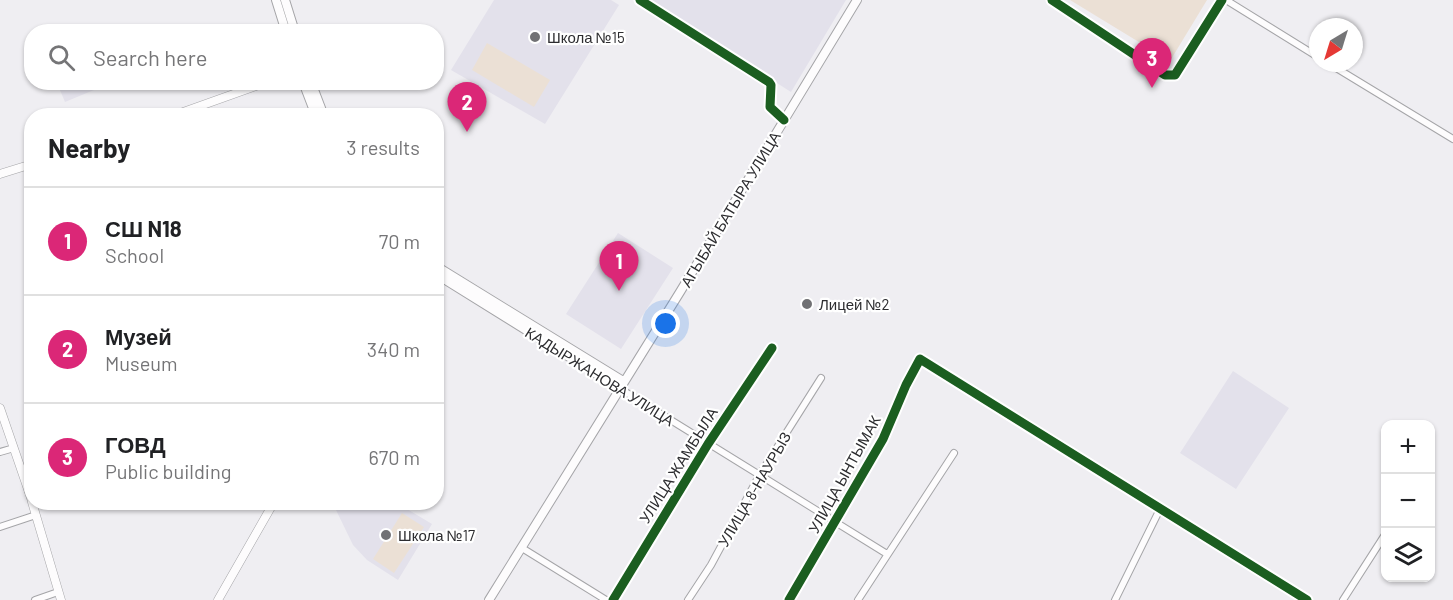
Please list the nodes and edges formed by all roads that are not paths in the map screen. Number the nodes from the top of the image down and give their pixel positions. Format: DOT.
graph roads {
  1 [pos="276,0"];
  2 [pos="285,0"];
  3 [pos="640,0"];
  4 [pos="857,0"];
  5 [pos="1053,0"];
  6 [pos="1224,0"];
  7 [pos="284,24"];
  8 [pos="292,24"];
  9 [pos="1309,52"];
  10 [pos="1343,72"];
  11 [pos="245,90"];
  12 [pos="306,90"];
  13 [pos="314,90"];
  14 [pos="194,108"];
  15 [pos="313,108"];
  16 [pos="321,108"];
  17 [pos="784,120"];
  18 [pos="1453,139"];
  19 [pos="24,166"];
  20 [pos="0,174"];
  21 [pos="444,271"];
  22 [pos="444,279"];
  23 [pos="772,348"];
  24 [pos="821,378"];
  25 [pos="621,384"];
  26 [pos="0,408"];
  27 [pos="708,444"];
  28 [pos="14,448"];
  29 [pos="0,452"];
  30 [pos="954,453"];
  31 [pos="759,476"];
  32 [pos="24,478"];
  33 [pos="1160,509"];
  34 [pos="34,510"];
  35 [pos="269,510"];
  36 [pos="36,515"];
  37 [pos="835,523"];
  38 [pos="0,527"];
  39 [pos="1381,541"];
  40 [pos="522,548"];
  41 [pos="887,554"];
  42 [pos="60,596"];
  43 [pos="35,600"];
  44 [pos="218,600"];
  45 [pos="489,600"];
  46 [pos="606,600"];
  47 [pos="613,600"];
  48 [pos="688,600"];
  49 [pos="789,600"];
  50 [pos="858,600"];
  51 [pos="1115,600"];
  52 [pos="1307,600"];
  53 [pos="1343,600"];
  1 -- 7 [label="main road"];
  2 -- 8 [label="main road"];
  3 -- 17 [label="street"];
  4 -- 17 [label="main road, АГЫБАЙ БАТЫРА УЛИЦА"];
  5 -- 6 [label="street"];
  6 -- 9 [label="street"];
  10 -- 18 [label="street"];
  11 -- 14 [label="street"];
  12 -- 15 [label="main road"];
  13 -- 16 [label="main road"];
  17 -- 25 [label="main road, АГЫБАЙ БАТЫРА УЛИЦА"];
  19 -- 20 [label="street"];
  21 -- 25 [label="main road, КАДЫРЖАНОВА УЛИЦА"];
  22 -- 25 [label="main road, КАДЫРЖАНОВА УЛИЦА"];
  23 -- 27 [label="street, УЛИЦА ЖАМБЫЛА"];
  24 -- 31 [label="street, УЛИЦА 8-НАУРЫЗ"];
  25 -- 27 [label="street, КАДЫРЖАНОВА УЛИЦА"];
  25 -- 40 [label="main road, АГЫБАЙ БАТЫРА УЛИЦА"];
  26 -- 28 [label="street"];
  27 -- 31 [label="street, КАДЫРЖАНОВА УЛИЦА"];
  27 -- 47 [label="street, УЛИЦА ЖАМБЫЛА"];
  28 -- 29 [label="street"];
  28 -- 32 [label="street"];
  30 -- 41 [label="street"];
  31 -- 37 [label="street, КАДЫРЖАНОВА УЛИЦА"];
  31 -- 48 [label="street, УЛИЦА 8-НАУРЫЗ"];
  33 -- 37 [label="street, УЛИЦА ЫНТЫМАК"];
  33 -- 51 [label="street"];
  33 -- 52 [label="street"];
  34 -- 36 [label="street"];
  35 -- 44 [label="street"];
  36 -- 38 [label="street"];
  36 -- 42 [label="street"];
  37 -- 41 [label="street, КАДЫРЖАНОВА УЛИЦА"];
  37 -- 49 [label="street, УЛИЦА ЫНТЫМАК"];
  39 -- 53 [label="street"];
  40 -- 45 [label="main road, АГЫБАЙ БАТЫРА УЛИЦА"];
  40 -- 46 [label="street"];
  41 -- 50 [label="street"];
  42 -- 43 [label="street"];
}
